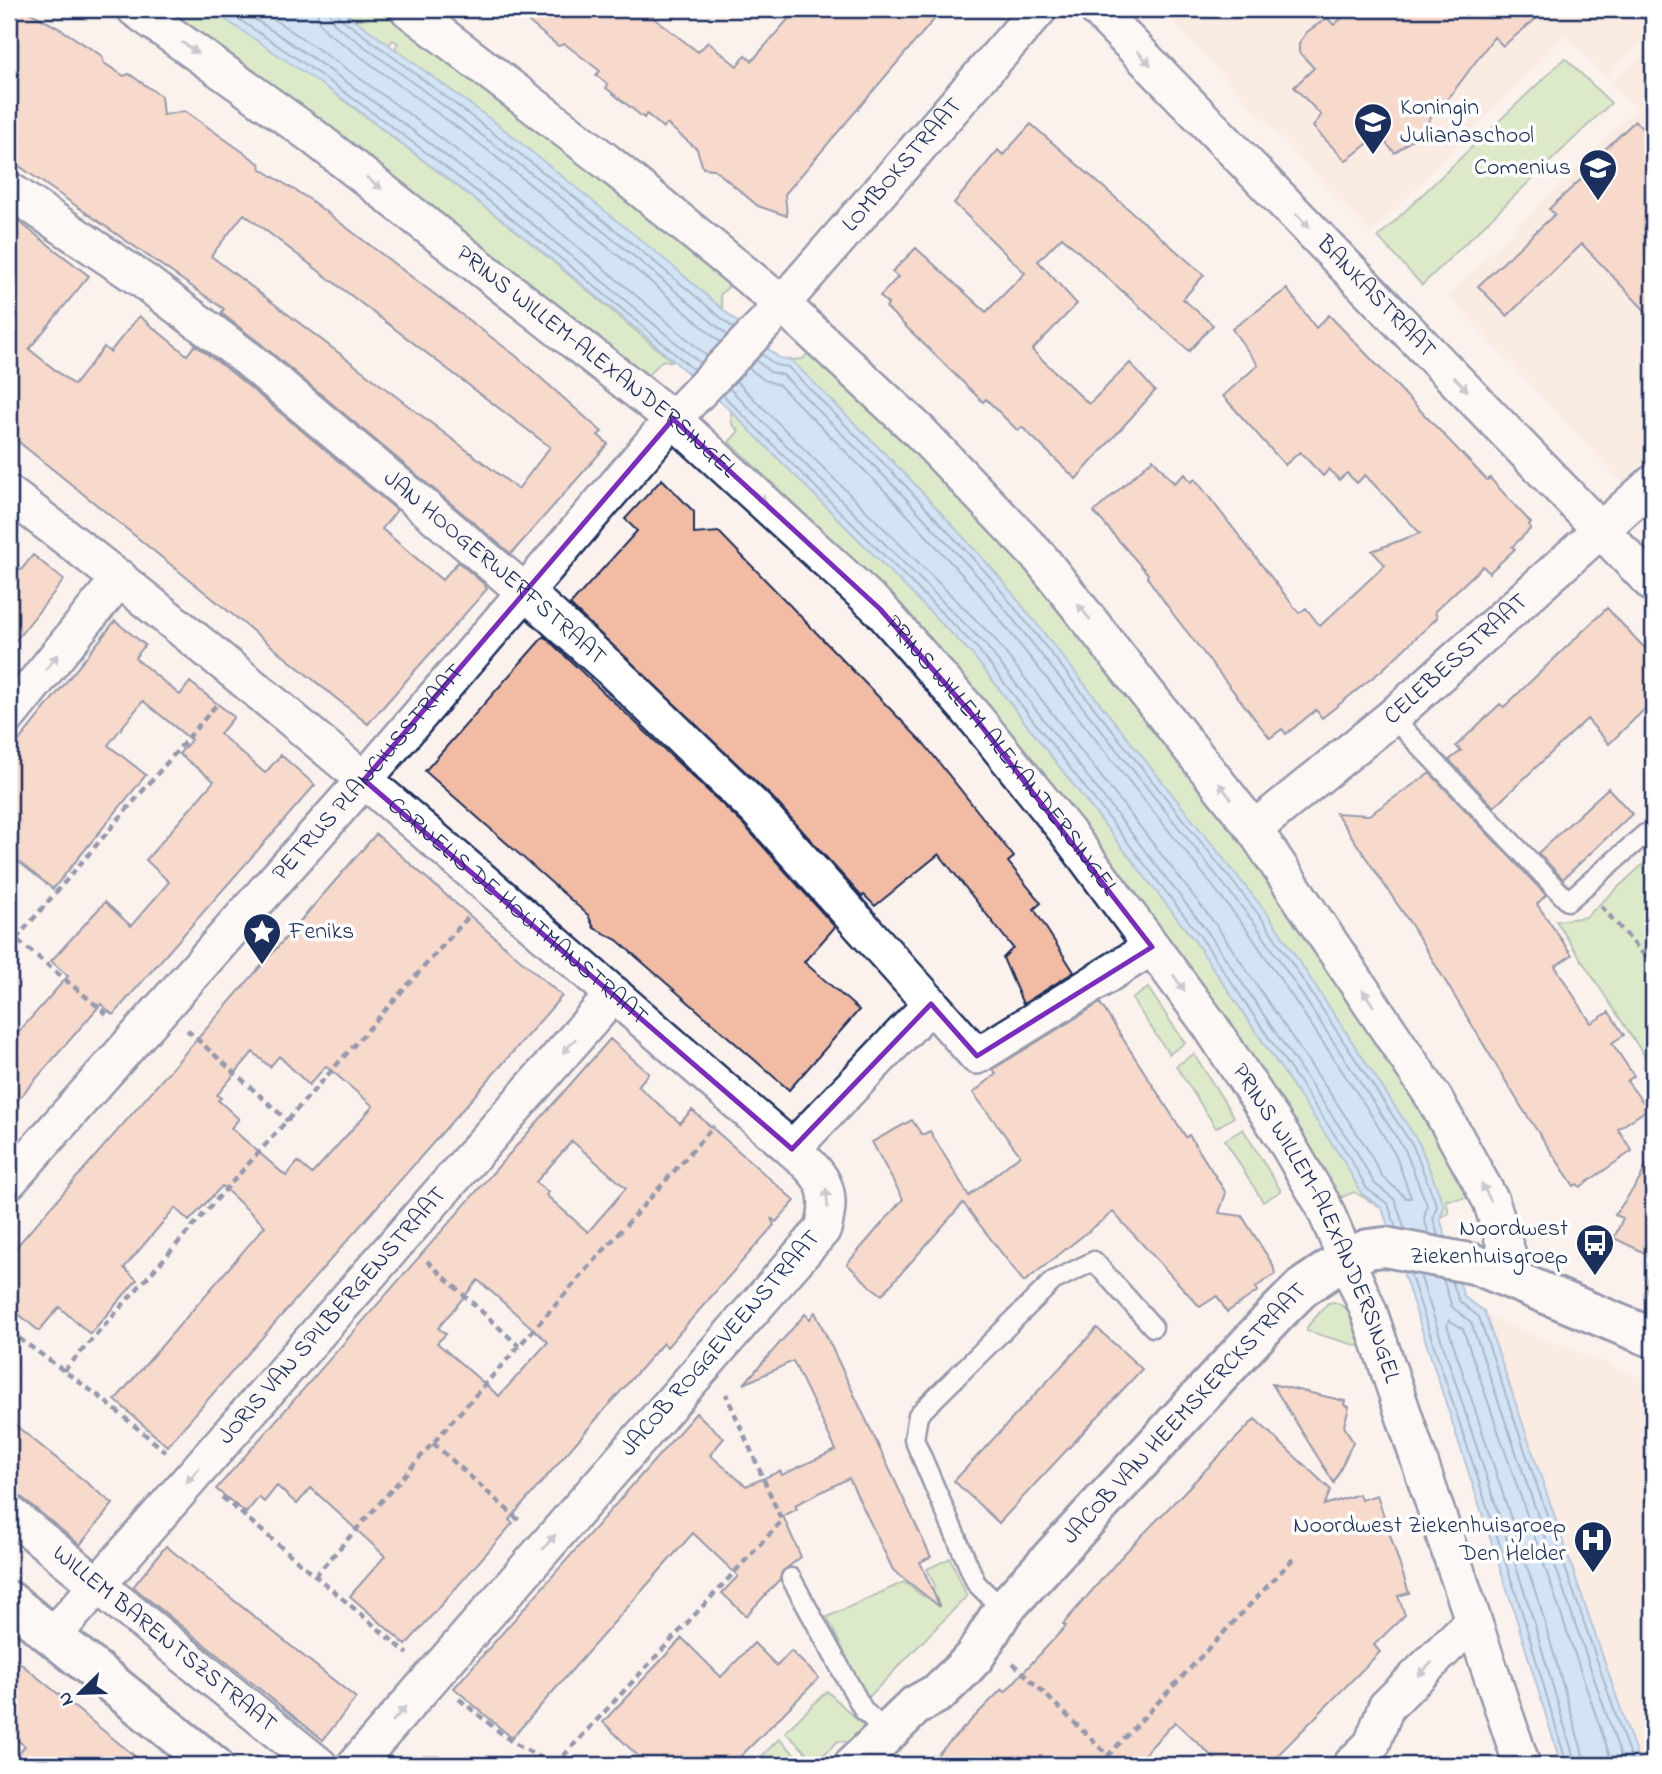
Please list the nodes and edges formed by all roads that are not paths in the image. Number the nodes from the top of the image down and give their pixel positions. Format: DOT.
graph roads {
  1 [pos="135,9"];
  2 [pos="408,9"];
  3 [pos="1039,9"];
  4 [pos="1097,9"];
  5 [pos="9,190"];
  6 [pos="774,313"];
  7 [pos="685,406"];
  8 [pos="1653,483"];
  9 [pos="9,494"];
  10 [pos="1602,530"];
  11 [pos="120,578"];
  12 [pos="1653,584"];
  13 [pos="524,592"];
  14 [pos="9,715"];
  15 [pos="1392,717"];
  16 [pos="364,779"];
  17 [pos="1254,829"];
  18 [pos="1645,834"];
  19 [pos="1152,947"];
  20 [pos="614,994"];
  21 [pos="931,1003"];
  22 [pos="792,1149"];
  23 [pos="9,1181"];
  24 [pos="1345,1259"];
  25 [pos="1516,1280"];
  26 [pos="1153,1327"];
  27 [pos="1653,1338"];
  28 [pos="9,1513"];
  29 [pos="791,1578"];
  30 [pos="97,1585"];
  31 [pos="9,1601"];
  32 [pos="1474,1621"];
  33 [pos="995,1624"];
  34 [pos="53,1636"];
  35 [pos="887,1732"];
  36 [pos="213,1765"];
  37 [pos="319,1765"];
  38 [pos="355,1765"];
  39 [pos="854,1765"];
  40 [pos="1351,1765"];
  41 [pos="1522,1765"];
  1 -- 7 [label="street, PRINS WILLEM-ALEXANDERSINGEL, one-way"];
  2 -- 6 [label="street"];
  3 -- 6 [label="street, LOMBOKSTRAAT"];
  4 -- 10 [label="street, BANKASTRAAT, one-way"];
  5 -- 13 [label="street, JAN HOOGERWERFSTRAAT"];
  6 -- 7 [label="street, PRINS WILLEM-ALEXANDERSINGEL"];
  17 -- 6 [label="street, one-way"];
  7 -- 13 [label="street, PETRUS PLANCIUSSTRAAT"];
  7 -- 19 [label="street, PRINS WILLEM-ALEXANDERSINGEL, one-way"];
  8 -- 10 [label="street, CELEBESSTRAAT"];
  9 -- 11 [label="street, CORNELIS DE HOUTMANSTRAAT"];
  10 -- 12 [label="street, BANKASTRAAT"];
  10 -- 15 [label="street, CELEBESSTRAAT"];
  14 -- 11 [label="street, one-way"];
  11 -- 16 [label="street, CORNELIS DE HOUTMANSTRAAT"];
  13 -- 16 [label="street, PETRUS PLANCIUSSTRAAT"];
  13 -- 21 [label="street, JAN HOOGERWERFSTRAAT"];
  15 -- 17 [label="street, CELEBESSTRAAT"];
  15 -- 18 [label="lane"];
  16 -- 20 [label="street, CORNELIS DE HOUTMANSTRAAT"];
  16 -- 23 [label="street, PETRUS PLANCIUSSTRAAT"];
  25 -- 17 [label="street, one-way"];
  19 -- 21 [label="street"];
  19 -- 24 [label="street, PRINS WILLEM-ALEXANDERSINGEL, one-way"];
  20 -- 22 [label="street, CORNELIS DE HOUTMANSTRAAT"];
  20 -- 30 [label="street, JORIS VAN SPILBERGENSTRAAT, one-way"];
  21 -- 22 [label="street"];
  38 -- 22 [label="street, JACOB ROGGEVEENSTRAAT, one-way"];
  24 -- 25 [label="street, JACOB VAN HEEMSKERCKSTRAAT"];
  24 -- 32 [label="street, PRINS WILLEM-ALEXANDERSINGEL"];
  24 -- 33 [label="street, JACOB VAN HEEMSKERCKSTRAAT"];
  25 -- 27 [label="street"];
  26 -- 33 [label="lane"];
  28 -- 30 [label="street, WILLEM BARENTSZSTRAAT"];
  29 -- 35 [label="lane"];
  30 -- 34 [label="street, JORIS VAN SPILBERGENSTRAAT"];
  30 -- 37 [label="street, WILLEM BARENTSZSTRAAT"];
  31 -- 34 [label="street"];
  32 -- 40 [label="street, one-way"];
  32 -- 41 [label="street, PRINS WILLEM-ALEXANDERSINGEL"];
  33 -- 35 [label="street, JACOB VAN HEEMSKERCKSTRAAT"];
  34 -- 36 [label="street"];
  35 -- 39 [label="street, JACOB VAN HEEMSKERCKSTRAAT"];
}
